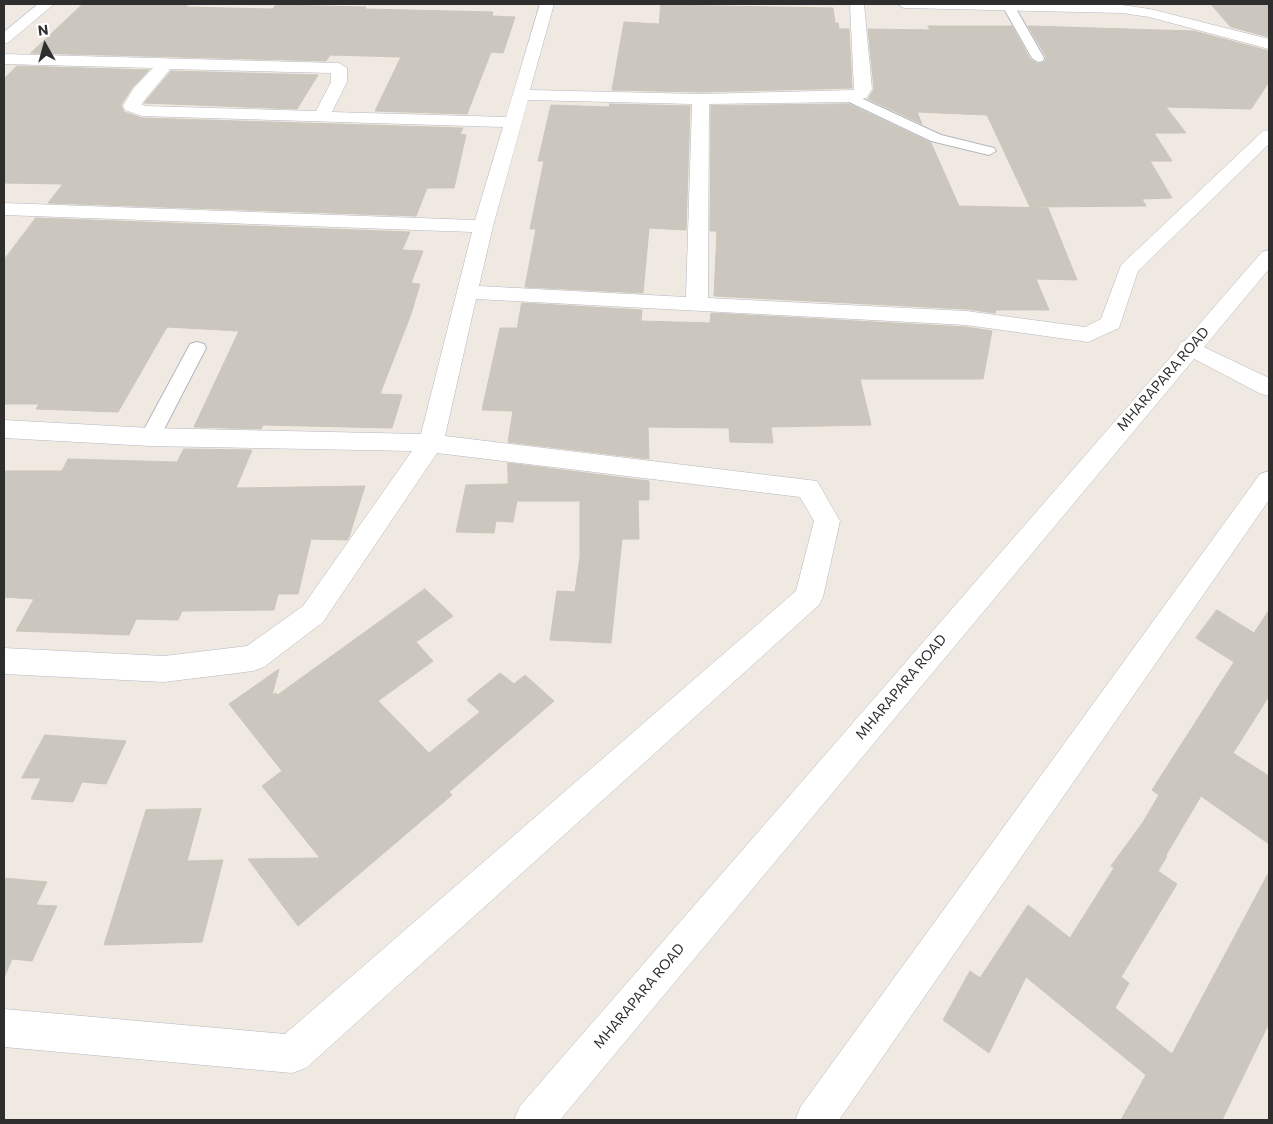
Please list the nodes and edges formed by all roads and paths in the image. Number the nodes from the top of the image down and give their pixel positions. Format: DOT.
graph roads {
  1 [pos="47,4"];
  2 [pos="547,4"];
  3 [pos="857,4"];
  4 [pos="904,4"];
  5 [pos="1120,6"];
  6 [pos="1009,7"];
  7 [pos="4,24"];
  8 [pos="21,25"];
  9 [pos="4,39"];
  10 [pos="1269,44"];
  11 [pos="1038,58"];
  12 [pos="4,59"];
  13 [pos="166,64"];
  14 [pos="522,95"];
  15 [pos="850,97"];
  16 [pos="701,99"];
  17 [pos="321,117"];
  18 [pos="513,122"];
  19 [pos="1269,135"];
  20 [pos="989,151"];
  21 [pos="4,209"];
  22 [pos="483,226"];
  23 [pos="1269,258"];
  24 [pos="467,292"];
  25 [pos="697,304"];
  26 [pos="197,348"];
  27 [pos="1189,348"];
  28 [pos="1269,388"];
  29 [pos="4,430"];
  30 [pos="150,437"];
  31 [pos="431,443"];
  32 [pos="1269,481"];
  33 [pos="4,661"];
  34 [pos="4,1028"];
  35 [pos="534,1120"];
  36 [pos="815,1120"];
  1 -- 8 [label="street"];
  2 -- 14 [label="street"];
  3 -- 15 [label="street"];
  4 -- 6 [label="street"];
  5 -- 6 [label="street"];
  5 -- 10 [label="street"];
  6 -- 11 [label="lane"];
  7 -- 8 [label="street"];
  8 -- 9 [label="street"];
  12 -- 13 [label="street"];
  13 -- 17 [label="street"];
  13 -- 17 [label="street"];
  14 -- 16 [label="street"];
  14 -- 18 [label="street"];
  15 -- 16 [label="street"];
  15 -- 20 [label="lane"];
  16 -- 25 [label="street"];
  17 -- 18 [label="street"];
  18 -- 22 [label="street"];
  19 -- 25 [label="street"];
  21 -- 22 [label="street"];
  22 -- 24 [label="street"];
  23 -- 27 [label="street, MHARAPARA ROAD"];
  24 -- 25 [label="street"];
  24 -- 31 [label="street"];
  26 -- 30 [label="lane"];
  27 -- 28 [label="street"];
  27 -- 35 [label="street, MHARAPARA ROAD"];
  29 -- 30 [label="street"];
  30 -- 31 [label="street"];
  31 -- 33 [label="street"];
  31 -- 34 [label="street"];
  32 -- 36 [label="street"];
}
